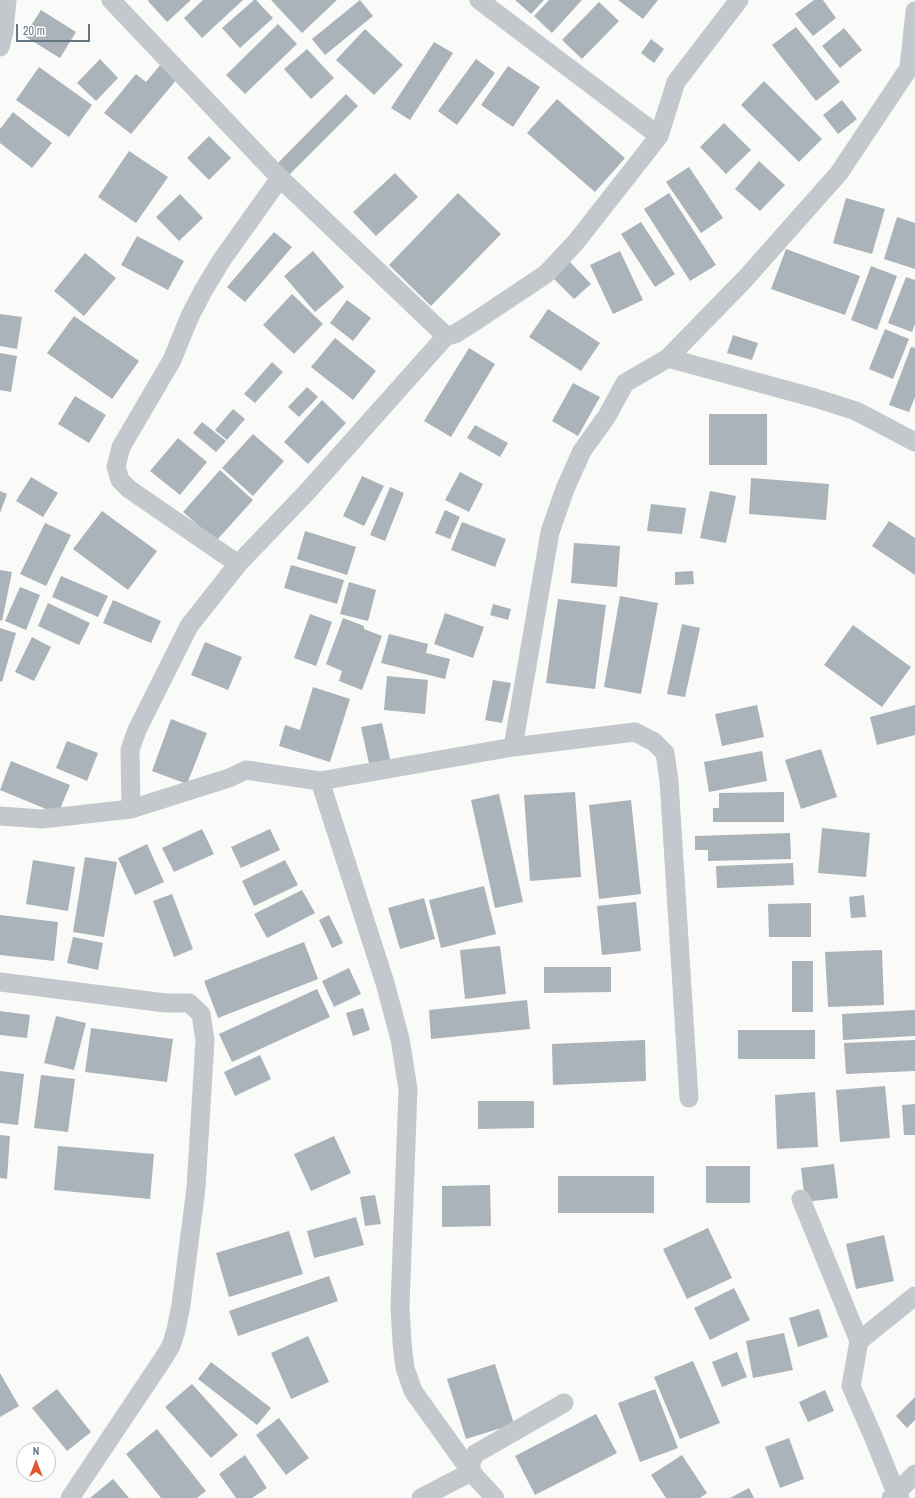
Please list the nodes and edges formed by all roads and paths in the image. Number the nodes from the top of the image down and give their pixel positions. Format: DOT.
graph roads {
  1 [pos="7,0"];
  2 [pos="111,0"];
  3 [pos="479,0"];
  4 [pos="739,0"];
  5 [pos="915,11"];
  6 [pos="0,47"];
  7 [pos="912,69"];
  8 [pos="659,136"];
  9 [pos="280,178"];
  10 [pos="446,336"];
  11 [pos="668,358"];
  12 [pos="915,442"];
  13 [pos="238,564"];
  14 [pos="513,747"];
  15 [pos="320,781"];
  16 [pos="131,809"];
  17 [pos="0,816"];
  18 [pos="0,982"];
  19 [pos="689,1098"];
  20 [pos="801,1199"];
  21 [pos="915,1296"];
  22 [pos="859,1341"];
  23 [pos="564,1403"];
  24 [pos="471,1472"];
  25 [pos="915,1474"];
  26 [pos="896,1496"];
  27 [pos="70,1498"];
  28 [pos="421,1498"];
  29 [pos="495,1498"];
  1 -- 6 [label="street"];
  2 -- 9 [label="street"];
  3 -- 8 [label="street"];
  4 -- 8 [label="street"];
  5 -- 7 [label="street"];
  7 -- 11 [label="street"];
  8 -- 10 [label="street"];
  9 -- 10 [label="street"];
  9 -- 13 [label="street"];
  10 -- 13 [label="street"];
  11 -- 12 [label="street"];
  11 -- 14 [label="street"];
  13 -- 16 [label="street"];
  14 -- 15 [label="street"];
  14 -- 19 [label="street"];
  15 -- 16 [label="street"];
  15 -- 24 [label="street"];
  16 -- 17 [label="street"];
  18 -- 27 [label="street"];
  20 -- 22 [label="street"];
  21 -- 22 [label="street"];
  22 -- 26 [label="street"];
  23 -- 24 [label="street"];
  24 -- 28 [label="street"];
  24 -- 29 [label="street"];
  25 -- 26 [label="street"];
}
